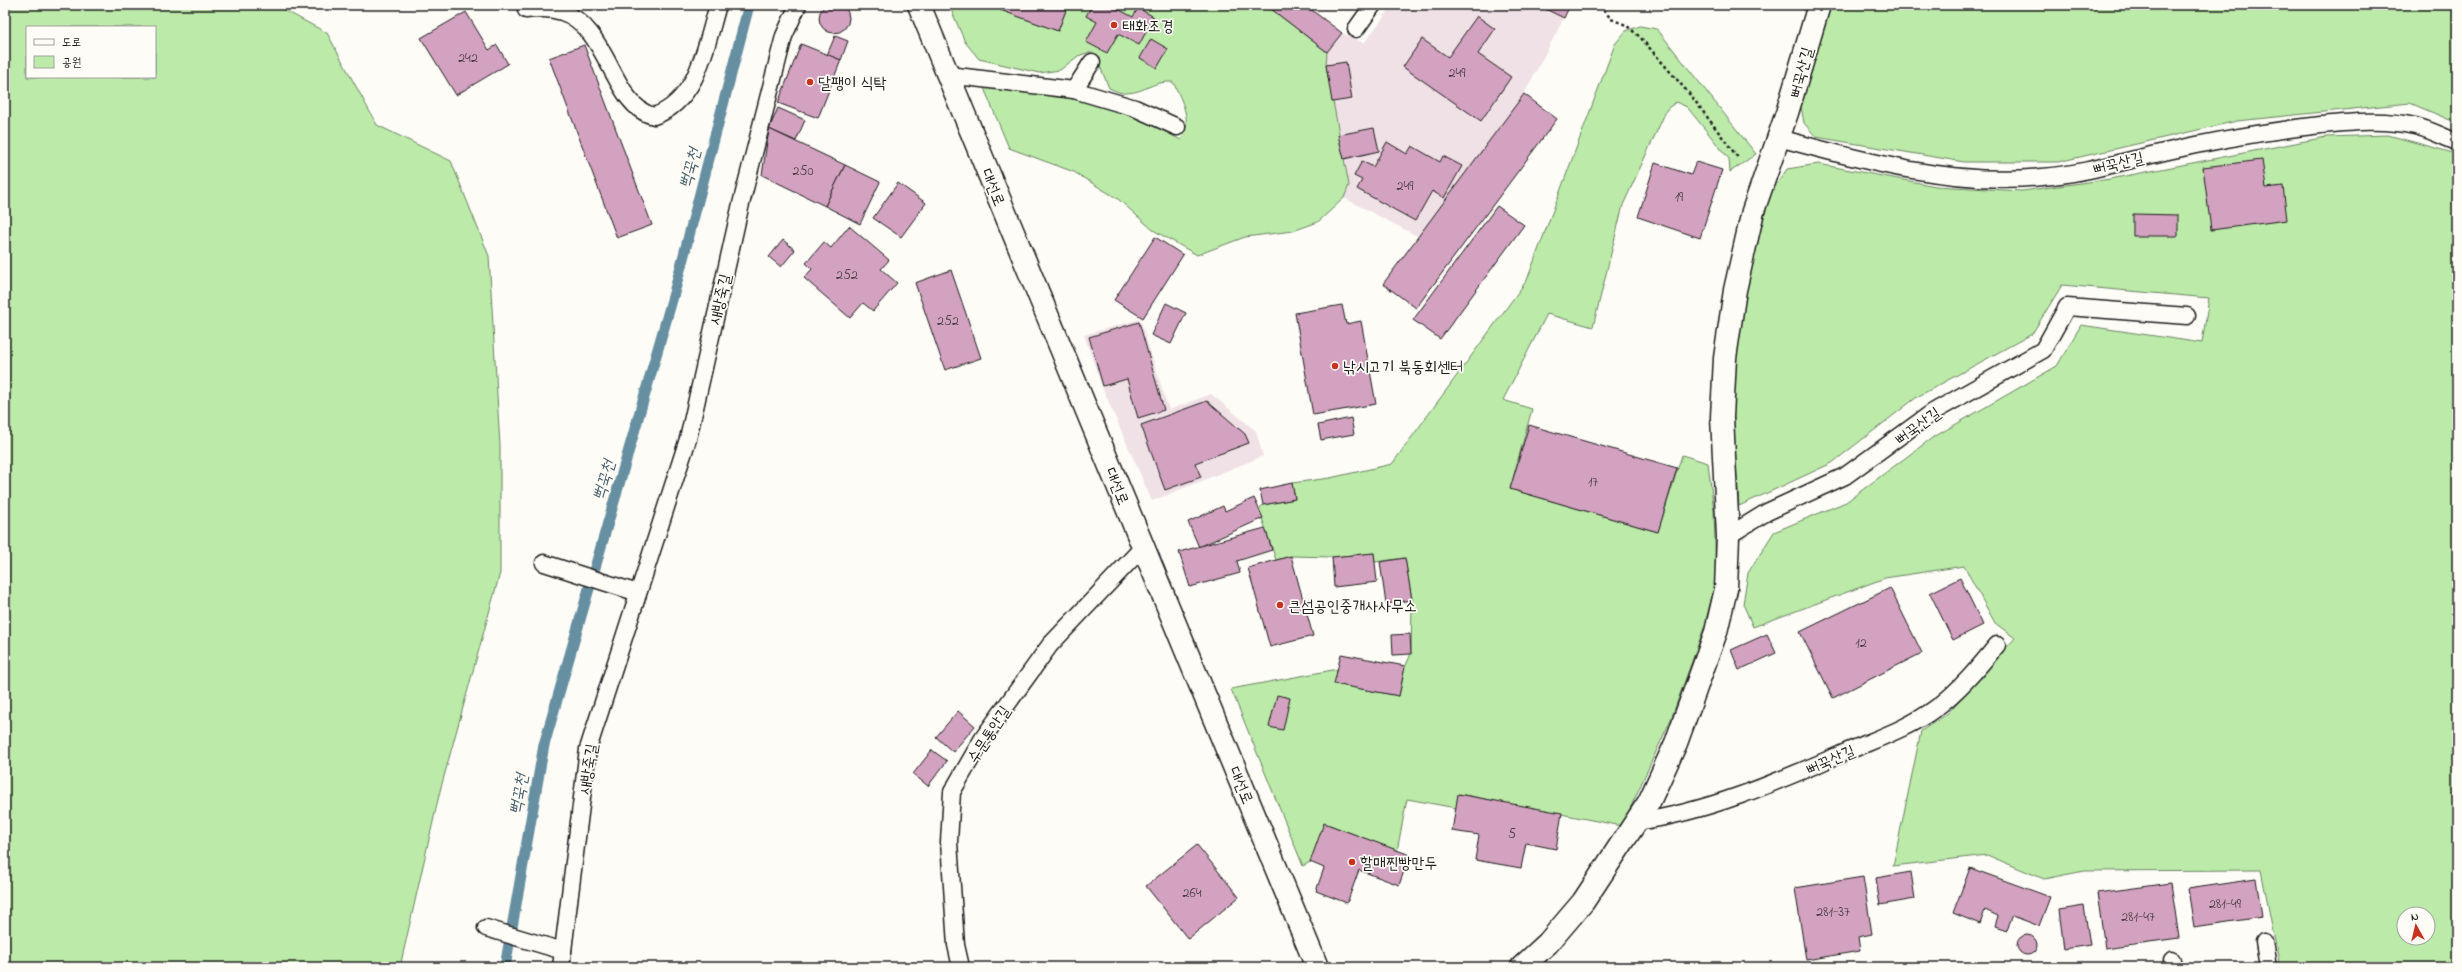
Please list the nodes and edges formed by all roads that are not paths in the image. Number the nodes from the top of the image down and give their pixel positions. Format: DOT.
graph roads {
  1 [pos="718,5"];
  2 [pos="798,5"];
  3 [pos="919,5"];
  4 [pos="1373,5"];
  5 [pos="1819,5"];
  6 [pos="526,10"];
  7 [pos="1356,29"];
  8 [pos="1092,62"];
  9 [pos="948,75"];
  10 [pos="1074,90"];
  11 [pos="1177,127"];
  12 [pos="1779,138"];
  13 [pos="2457,142"];
  14 [pos="2187,316"];
  15 [pos="1728,536"];
  16 [pos="1143,547"];
  17 [pos="544,563"];
  18 [pos="638,593"];
  19 [pos="1997,645"];
  20 [pos="1636,822"];
  21 [pos="486,928"];
  22 [pos="2264,942"];
  23 [pos="563,951"];
  24 [pos="561,967"];
  25 [pos="961,967"];
  26 [pos="1317,967"];
  27 [pos="1522,967"];
  28 [pos="2268,967"];
  1 -- 6 [label="lane"];
  2 -- 18 [label="lane, 새방죽길"];
  3 -- 9 [label="street, 대선로"];
  4 -- 7 [label="lane"];
  5 -- 12 [label="street, 뻐꾹산길"];
  8 -- 10 [label="lane"];
  9 -- 10 [label="lane"];
  9 -- 16 [label="street, 대선로"];
  10 -- 11 [label="lane"];
  12 -- 13 [label="lane, 뻐꾹산길"];
  12 -- 15 [label="street, 뻐꾹산길"];
  14 -- 15 [label="lane, 뻐꾹산길"];
  15 -- 20 [label="street, 뻐꾹산길"];
  16 -- 25 [label="lane, 수문통안길"];
  16 -- 26 [label="street, 대선로"];
  17 -- 18 [label="lane"];
  18 -- 23 [label="lane, 새방죽길"];
  19 -- 20 [label="lane, 뻐꾹산길"];
  20 -- 27 [label="street, 뻐꾹산길"];
  21 -- 23 [label="lane"];
  22 -- 28 [label="lane"];
  23 -- 24 [label="lane, 새방죽길"];
}
